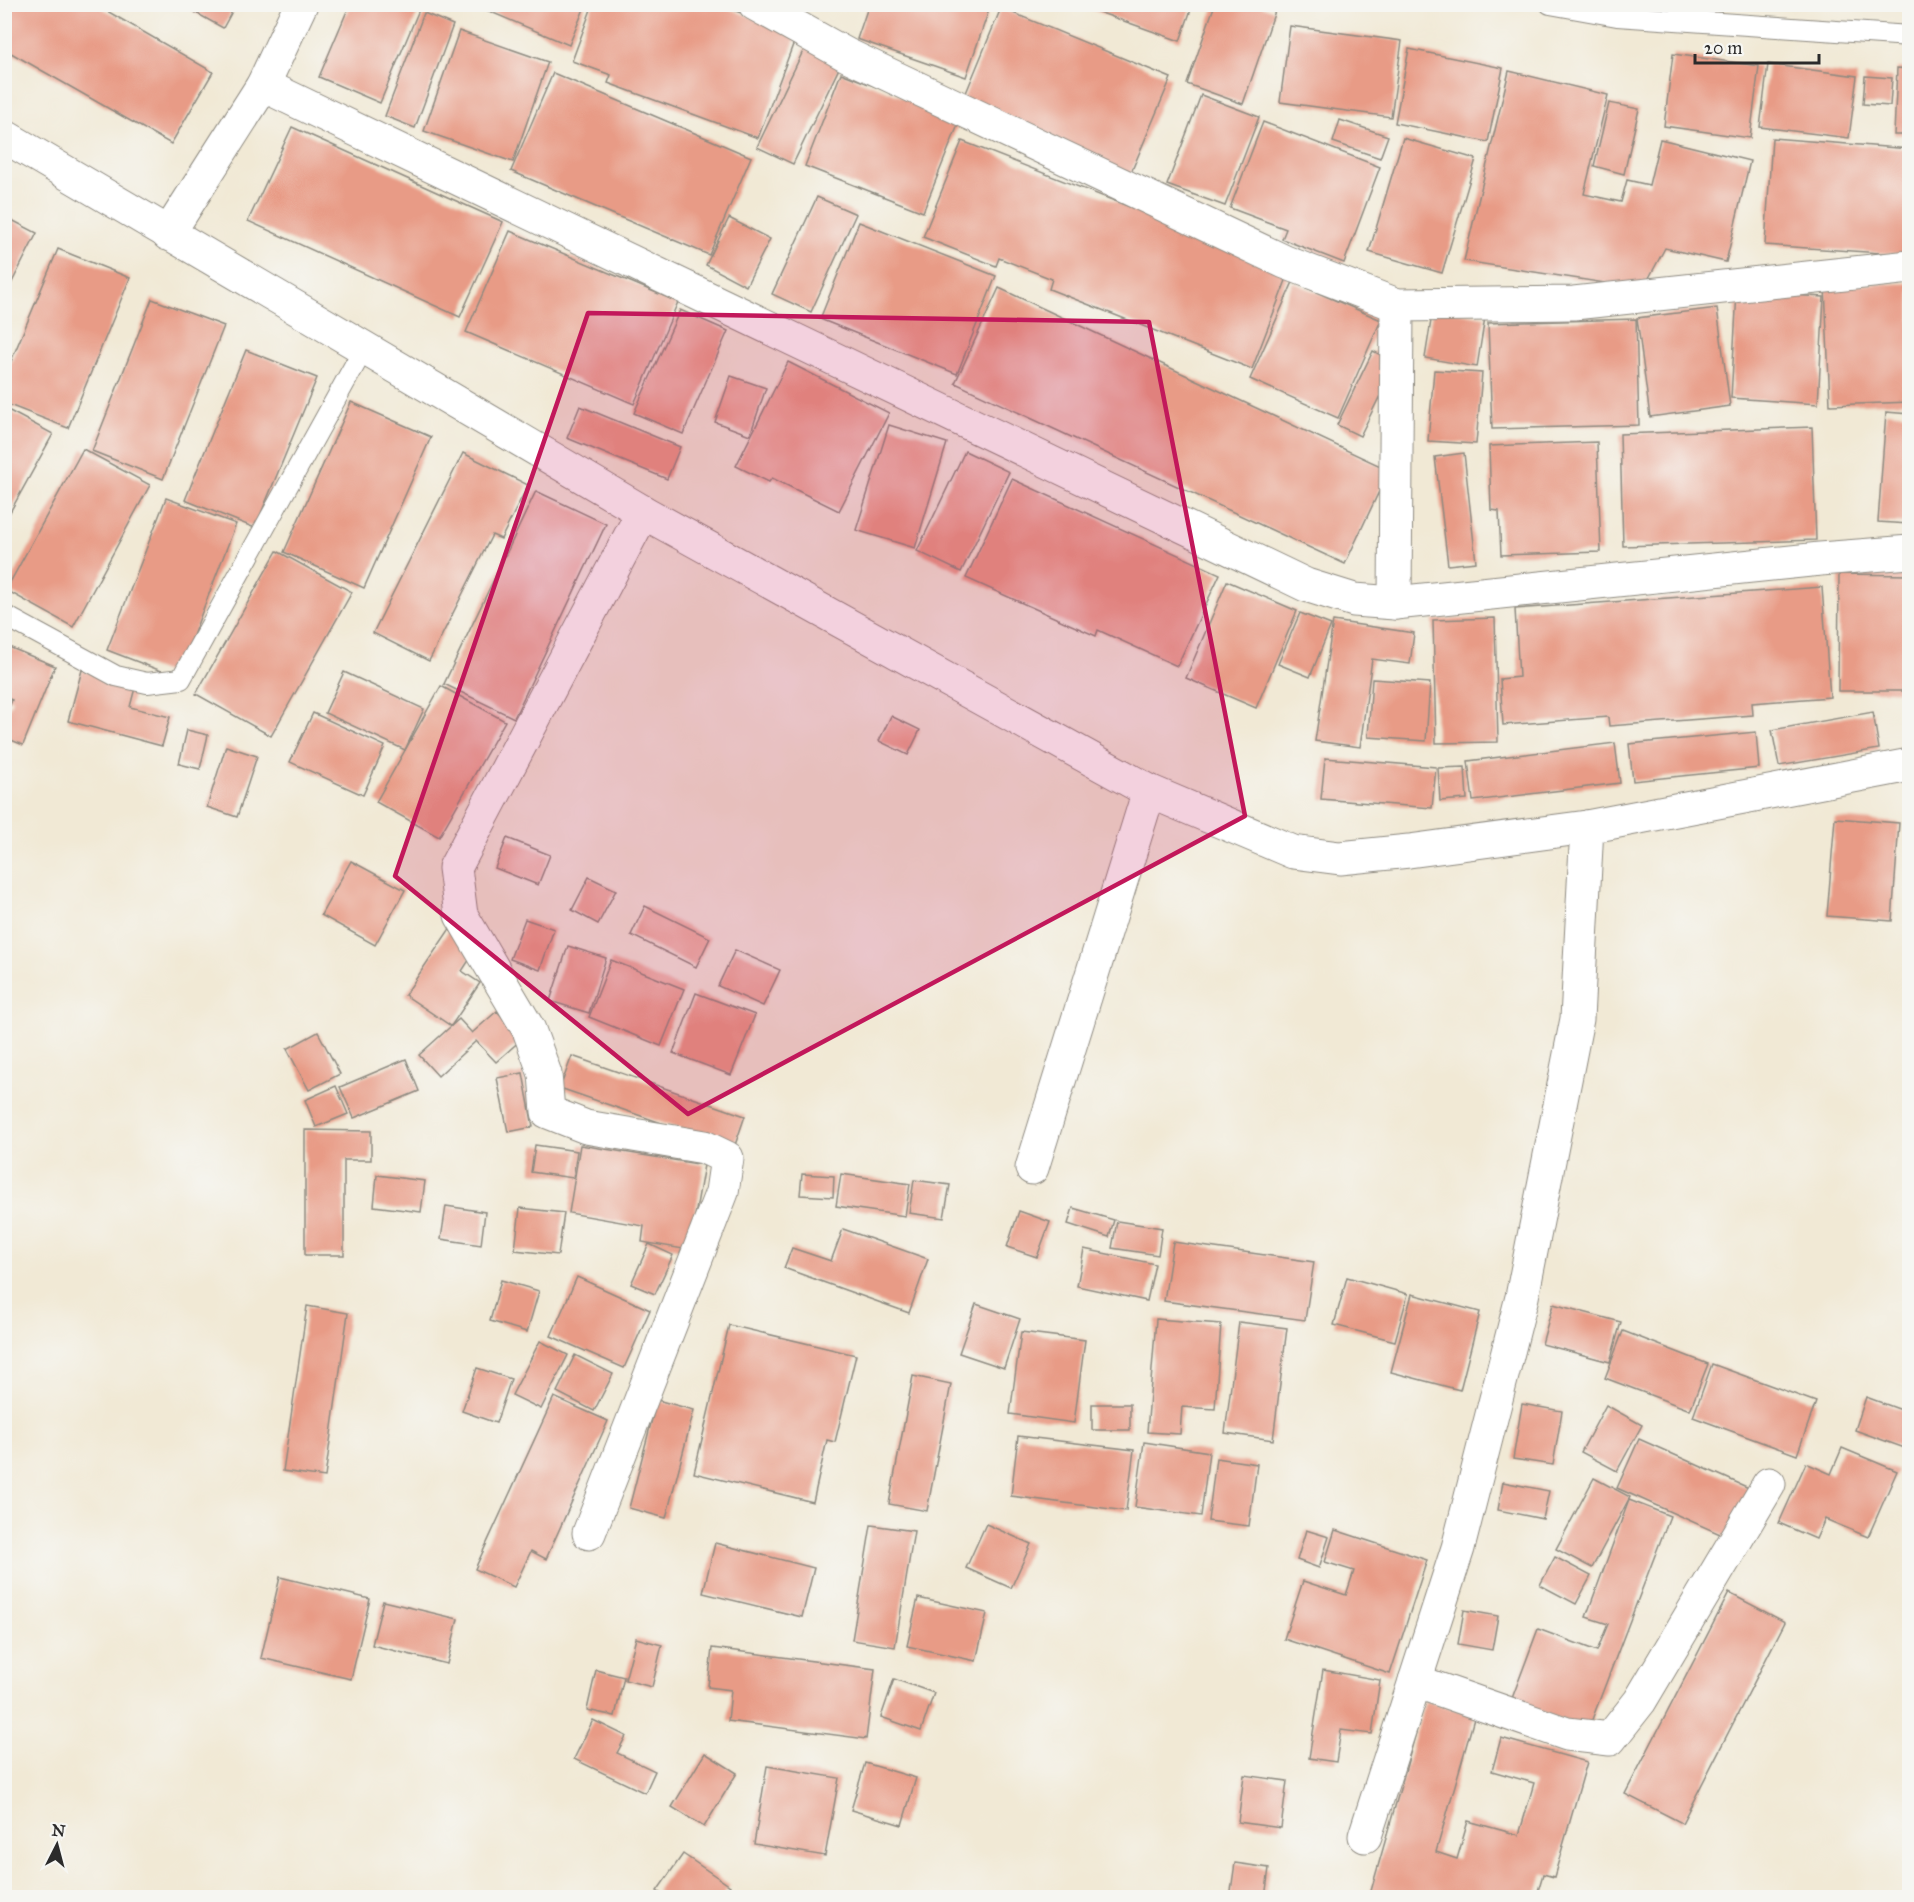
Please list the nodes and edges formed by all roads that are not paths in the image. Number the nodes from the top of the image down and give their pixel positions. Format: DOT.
graph roads {
  1 [pos="301,4"];
  2 [pos="754,4"];
  3 [pos="1550,4"];
  4 [pos="1910,36"];
  5 [pos="263,85"];
  6 [pos="4,135"];
  7 [pos="168,234"];
  8 [pos="1910,267"];
  9 [pos="1397,305"];
  10 [pos="363,348"];
  11 [pos="643,512"];
  12 [pos="1910,552"];
  13 [pos="1395,603"];
  14 [pos="4,615"];
  15 [pos="1910,765"];
  16 [pos="1149,791"];
  17 [pos="1587,827"];
  18 [pos="1032,1168"];
  19 [pos="1769,1484"];
  20 [pos="589,1533"];
  21 [pos="1415,1681"];
  22 [pos="1365,1836"];
  1 -- 5 [label="street"];
  2 -- 9 [label="street"];
  3 -- 4 [label="lane"];
  5 -- 7 [label="street"];
  5 -- 13 [label="street"];
  6 -- 7 [label="street"];
  7 -- 10 [label="street"];
  8 -- 9 [label="street"];
  9 -- 13 [label="street"];
  10 -- 11 [label="street"];
  10 -- 14 [label="lane"];
  11 -- 16 [label="street"];
  11 -- 20 [label="street"];
  12 -- 13 [label="street"];
  15 -- 17 [label="street"];
  16 -- 17 [label="street"];
  16 -- 18 [label="street"];
  17 -- 21 [label="street"];
  19 -- 21 [label="street"];
  21 -- 22 [label="street"];
}
